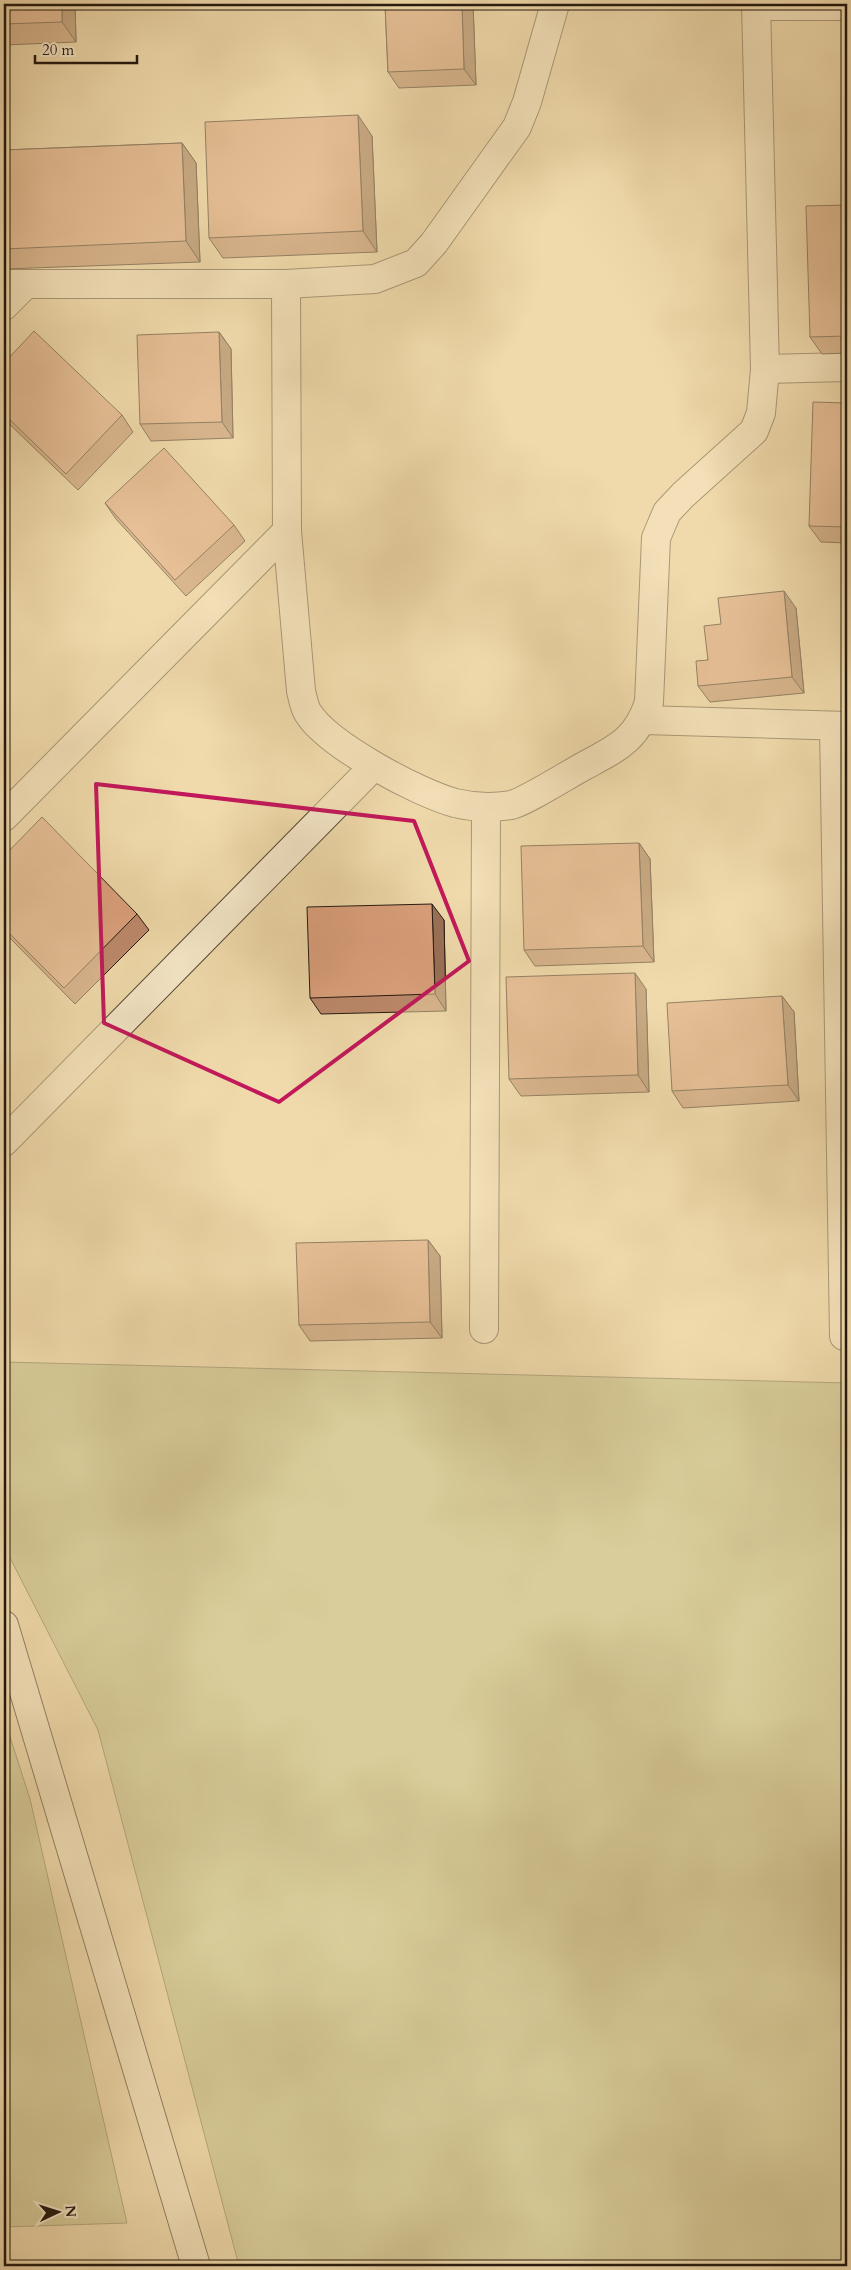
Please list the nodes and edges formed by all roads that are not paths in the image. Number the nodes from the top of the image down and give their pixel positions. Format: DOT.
graph roads {
  1 [pos="555,4"];
  2 [pos="756,5"];
  3 [pos="847,6"];
  4 [pos="15,284"];
  5 [pos="286,284"];
  6 [pos="4,306"];
  7 [pos="847,367"];
  8 [pos="765,369"];
  9 [pos="287,531"];
  10 [pos="643,720"];
  11 [pos="841,727"];
  12 [pos="374,766"];
  13 [pos="486,807"];
  14 [pos="4,817"];
  15 [pos="4,1142"];
  16 [pos="484,1329"];
  17 [pos="844,1336"];
  18 [pos="4,1625"];
  19 [pos="196,2266"];
  1 -- 5 [label="street"];
  2 -- 3 [label="street"];
  2 -- 8 [label="street"];
  4 -- 5 [label="street"];
  4 -- 6 [label="street"];
  5 -- 9 [label="street"];
  7 -- 8 [label="street"];
  8 -- 10 [label="street"];
  9 -- 12 [label="street"];
  9 -- 14 [label="street"];
  10 -- 11 [label="street"];
  10 -- 13 [label="street"];
  11 -- 17 [label="street"];
  12 -- 13 [label="street"];
  12 -- 15 [label="street"];
  13 -- 16 [label="street"];
  18 -- 19 [label="street"];
}
